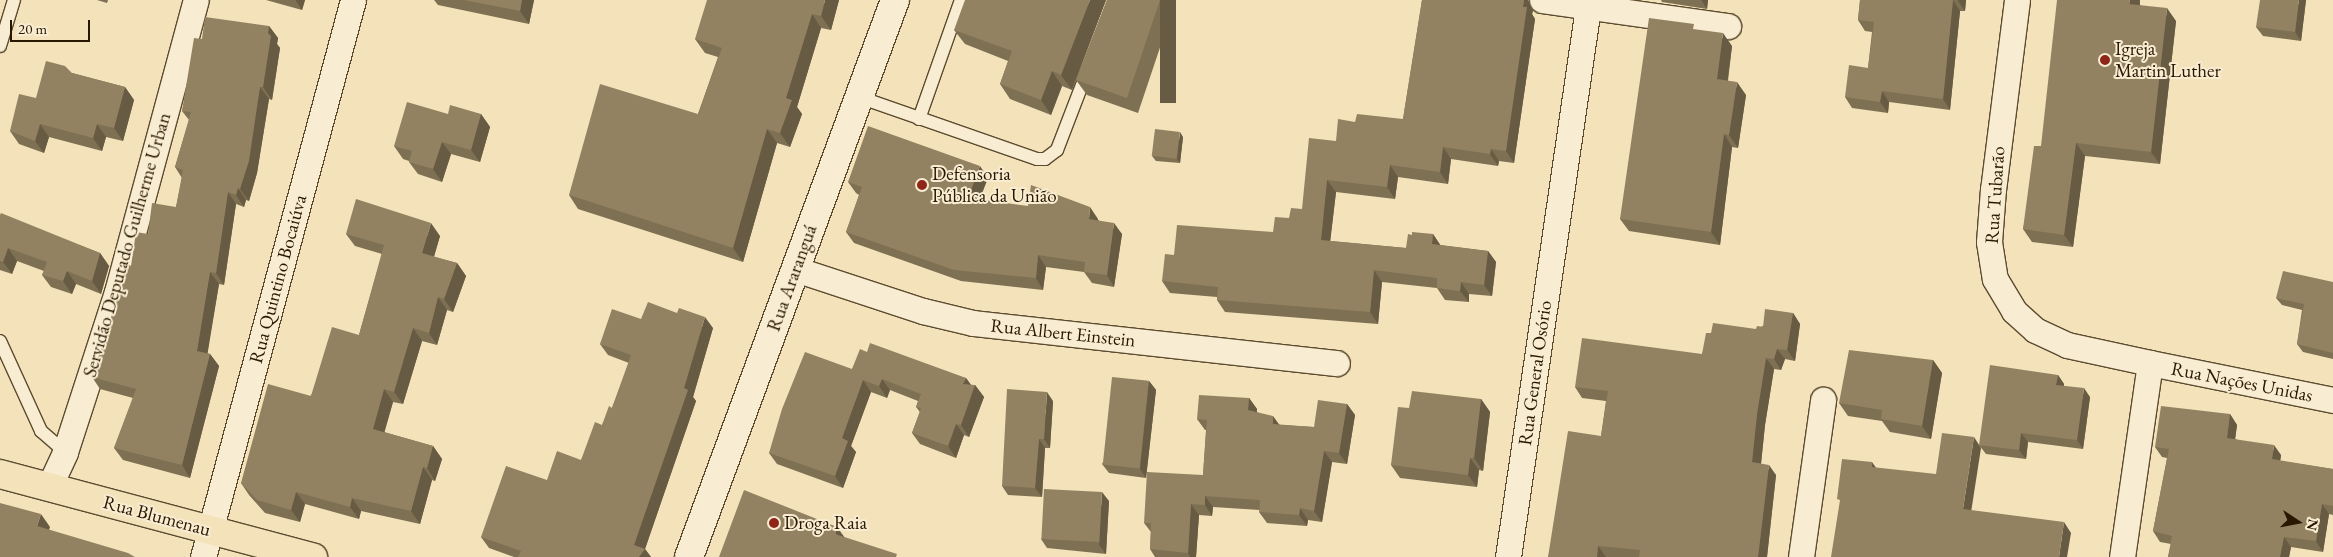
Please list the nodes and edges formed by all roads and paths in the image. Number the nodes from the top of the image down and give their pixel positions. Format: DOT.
graph roads {
  1 [pos="14,0"];
  2 [pos="196,0"];
  3 [pos="354,0"];
  4 [pos="895,0"];
  5 [pos="961,0"];
  6 [pos="1542,0"];
  7 [pos="2017,0"];
  8 [pos="1588,7"];
  9 [pos="1728,26"];
  10 [pos="0,46"];
  11 [pos="1091,63"];
  12 [pos="860,97"];
  13 [pos="919,119"];
  14 [pos="795,269"];
  15 [pos="0,341"];
  16 [pos="1337,363"];
  17 [pos="2150,364"];
  18 [pos="1822,400"];
  19 [pos="2333,400"];
  20 [pos="65,452"];
  21 [pos="0,474"];
  22 [pos="49,487"];
  23 [pos="211,530"];
  24 [pos="203,557"];
  25 [pos="314,557"];
  26 [pos="689,557"];
  27 [pos="1508,557"];
  28 [pos="1801,557"];
  29 [pos="2122,557"];
  1 -- 10 [label="lane"];
  2 -- 20 [label="street, Servidão Deputado Guilherme Urban"];
  3 -- 23 [label="street, Rua Quintino Bocaiúva"];
  4 -- 12 [label="street, Rua Araranguá"];
  5 -- 13 [label="lane"];
  6 -- 8 [label="street"];
  7 -- 17 [label="street, Rua Tubarão"];
  8 -- 9 [label="street"];
  8 -- 27 [label="street, Rua General Osório"];
  11 -- 13 [label="lane"];
  12 -- 13 [label="lane"];
  12 -- 14 [label="street, Rua Araranguá"];
  14 -- 16 [label="street, Rua Albert Einstein"];
  14 -- 26 [label="street, Rua Araranguá"];
  15 -- 20 [label="lane"];
  17 -- 19 [label="street, Rua Nações Unidas"];
  17 -- 29 [label="street"];
  18 -- 28 [label="street"];
  20 -- 22 [label="street, Servidão Deputado Guilherme Urban"];
  21 -- 22 [label="main road, Rua Blumenau"];
  22 -- 23 [label="main road, Rua Blumenau"];
  23 -- 24 [label="street, Rua Quintino Bocaiúva"];
  23 -- 25 [label="main road, Rua Blumenau"];
}
